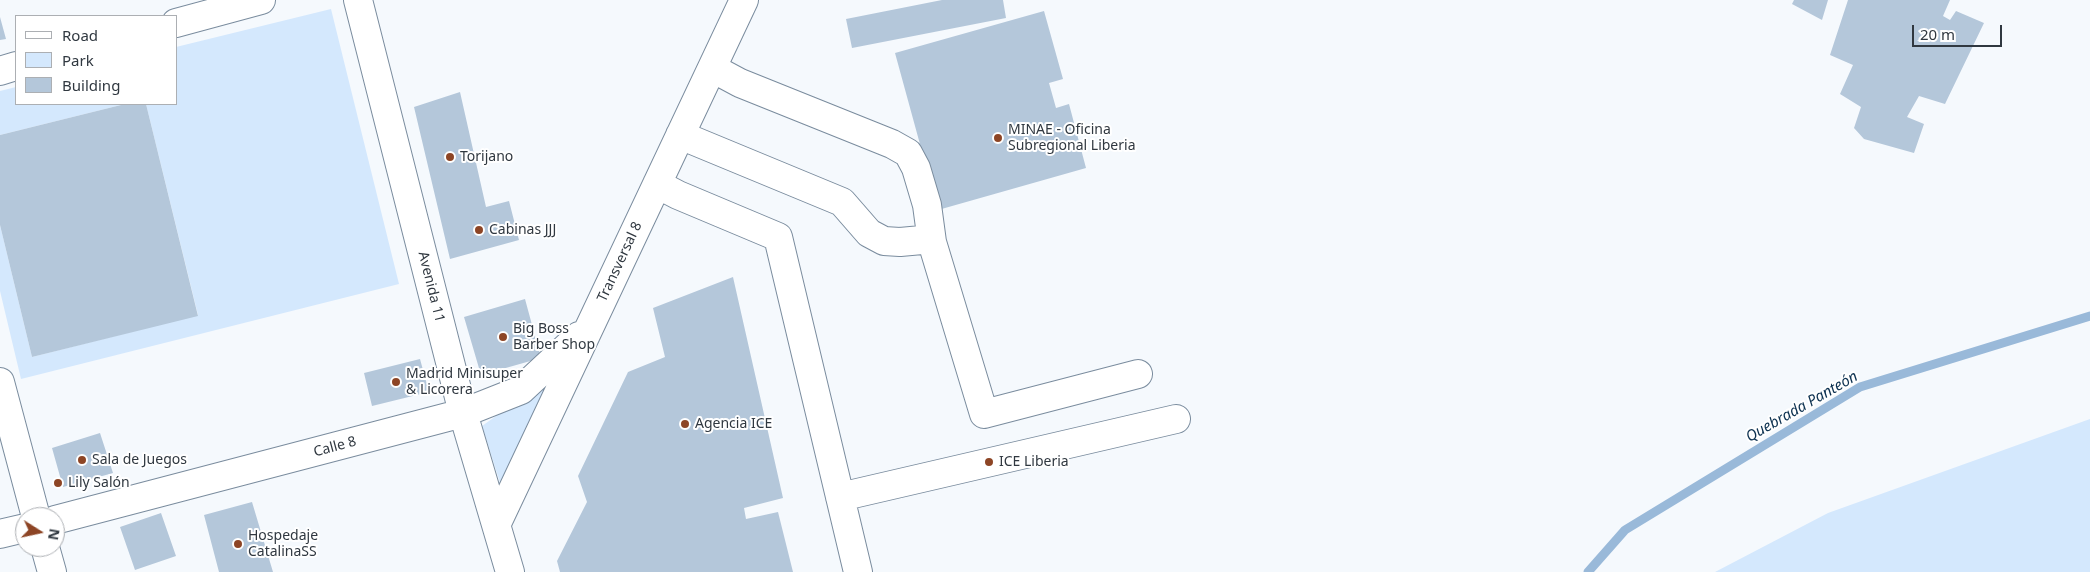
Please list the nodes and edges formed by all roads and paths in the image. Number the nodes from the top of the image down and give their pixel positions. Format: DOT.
graph roads {
  1 [pos="261,0"];
  2 [pos="358,0"];
  3 [pos="744,0"];
  4 [pos="178,22"];
  5 [pos="15,66"];
  6 [pos="712,68"];
  7 [pos="0,71"];
  8 [pos="680,135"];
  9 [pos="657,184"];
  10 [pos="932,242"];
  11 [pos="590,326"];
  12 [pos="1138,374"];
  13 [pos="0,382"];
  14 [pos="464,413"];
  15 [pos="1176,419"];
  16 [pos="840,497"];
  17 [pos="33,507"];
  18 [pos="65,517"];
  19 [pos="497,523"];
  20 [pos="15,530"];
  21 [pos="0,534"];
  22 [pos="48,557"];
  23 [pos="52,572"];
  24 [pos="510,572"];
  25 [pos="858,572"];
  1 -- 4 [label="street"];
  2 -- 14 [label="street, Avenida 11"];
  3 -- 6 [label="street, Transversal 8"];
  5 -- 7 [label="street"];
  6 -- 8 [label="street, Transversal 8"];
  6 -- 10 [label="street"];
  8 -- 9 [label="street, Transversal 8"];
  8 -- 10 [label="street"];
  9 -- 11 [label="street, Transversal 8"];
  9 -- 16 [label="street"];
  10 -- 12 [label="street"];
  11 -- 14 [label="street, Calle 8"];
  11 -- 19 [label="street, Transversal 8"];
  13 -- 17 [label="street"];
  14 -- 18 [label="street, Calle 8"];
  14 -- 19 [label="street, Avenida 11"];
  15 -- 16 [label="street"];
  16 -- 25 [label="street"];
  19 -- 24 [label="street, Avenida 11"];
  20 -- 21 [label="street"];
  22 -- 23 [label="street"];
}
